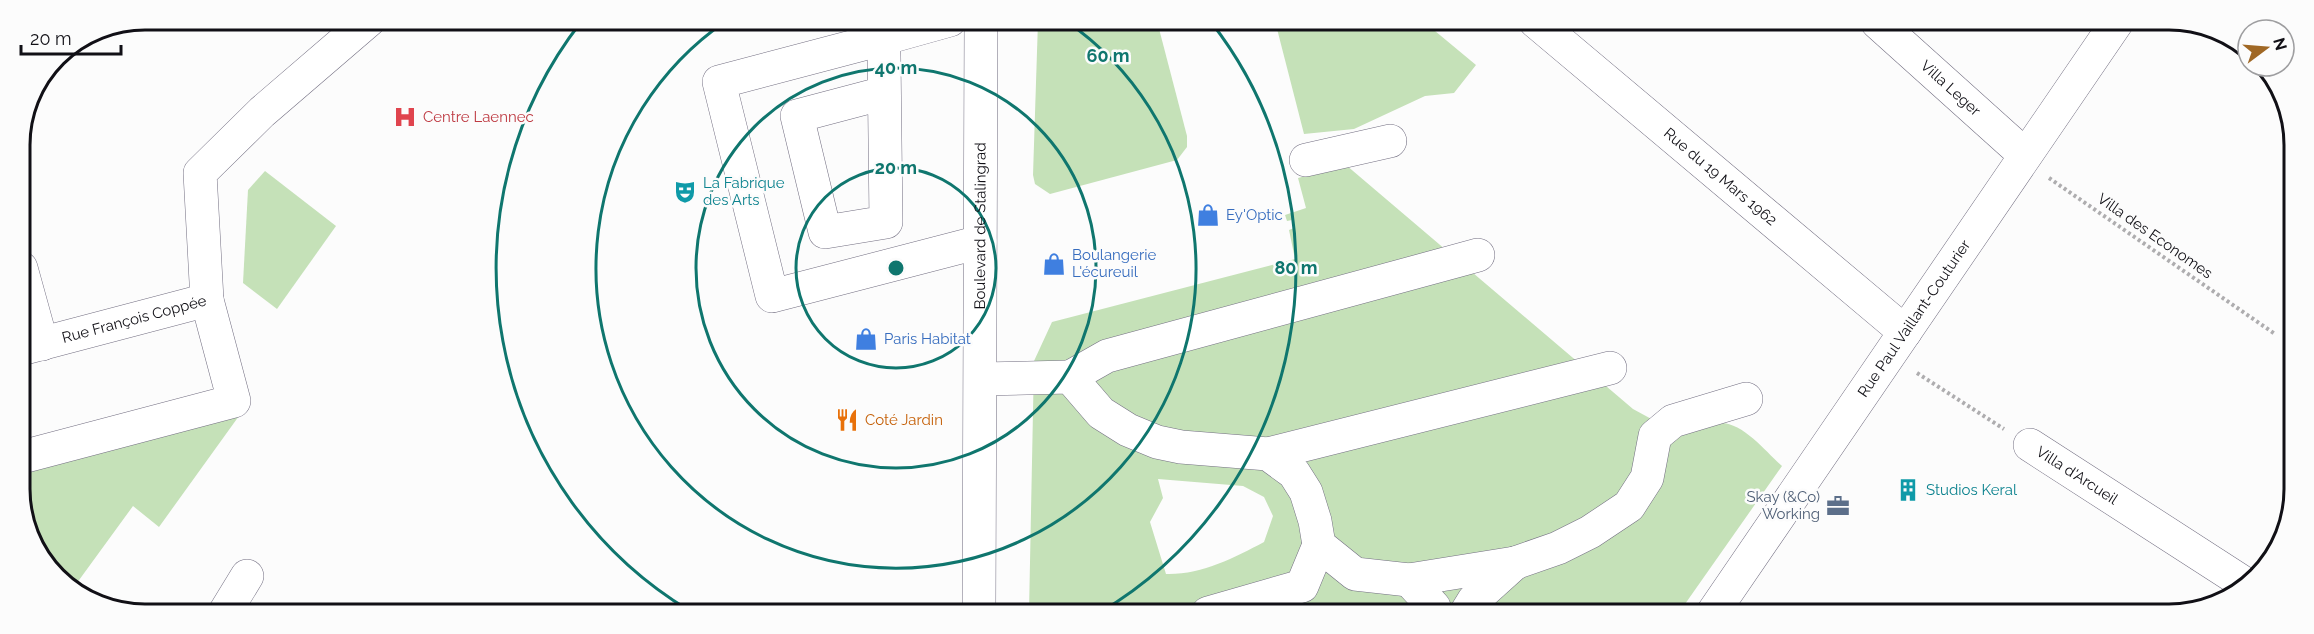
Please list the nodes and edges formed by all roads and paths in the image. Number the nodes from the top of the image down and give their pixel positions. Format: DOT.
graph roads {
  1 [pos="357,30"];
  2 [pos="914,30"];
  3 [pos="981,30"];
  4 [pos="1546,30"];
  5 [pos="1886,30"];
  6 [pos="2111,30"];
  7 [pos="882,39"];
  8 [pos="884,93"];
  9 [pos="1390,141"];
  10 [pos="2023,157"];
  11 [pos="1306,160"];
  12 [pos="980,242"];
  13 [pos="1478,255"];
  14 [pos="207,300"];
  15 [pos="1905,332"];
  16 [pos="2275,334"];
  17 [pos="31,346"];
  18 [pos="1908,367"];
  19 [pos="1610,368"];
  20 [pos="1070,377"];
  21 [pos="981,379"];
  22 [pos="1746,399"];
  23 [pos="2030,445"];
  24 [pos="1268,454"];
  25 [pos="30,455"];
  26 [pos="1319,545"];
  27 [pos="1515,563"];
  28 [pos="1355,574"];
  29 [pos="247,576"];
  30 [pos="1409,580"];
  31 [pos="2239,580"];
  32 [pos="1302,586"];
  33 [pos="230,604"];
  34 [pos="979,604"];
  35 [pos="1239,604"];
  36 [pos="1431,604"];
  37 [pos="1472,604"];
  38 [pos="1719,604"];
  1 -- 14 [label="street, Rue François Coppée"];
  2 -- 7 [label="street"];
  3 -- 12 [label="street, Boulevard de Stalingrad"];
  4 -- 15 [label="street, Rue du 19 Mars 1962"];
  5 -- 10 [label="street, Villa Leger"];
  6 -- 10 [label="street, Rue Paul Vaillant-Couturier"];
  7 -- 8 [label="street"];
  7 -- 12 [label="street"];
  9 -- 11 [label="street"];
  10 -- 15 [label="street, Rue Paul Vaillant-Couturier"];
  10 -- 16 [label="path, Villa des Economes"];
  12 -- 21 [label="street, Boulevard de Stalingrad"];
  13 -- 20 [label="street"];
  14 -- 17 [label="street, Rue François Coppée"];
  14 -- 25 [label="street"];
  15 -- 38 [label="street, Rue Paul Vaillant-Couturier"];
  18 -- 23 [label="path, Villa d'Arcueil"];
  19 -- 24 [label="street"];
  20 -- 21 [label="street"];
  20 -- 24 [label="street"];
  21 -- 34 [label="street, Boulevard de Stalingrad"];
  22 -- 27 [label="street"];
  23 -- 31 [label="street, Villa d'Arcueil"];
  24 -- 26 [label="street"];
  26 -- 28 [label="street"];
  26 -- 32 [label="street"];
  27 -- 30 [label="street"];
  27 -- 37 [label="street"];
  28 -- 30 [label="street"];
  28 -- 32 [label="street"];
  29 -- 33 [label="street"];
  30 -- 36 [label="street"];
  32 -- 35 [label="street"];
}
